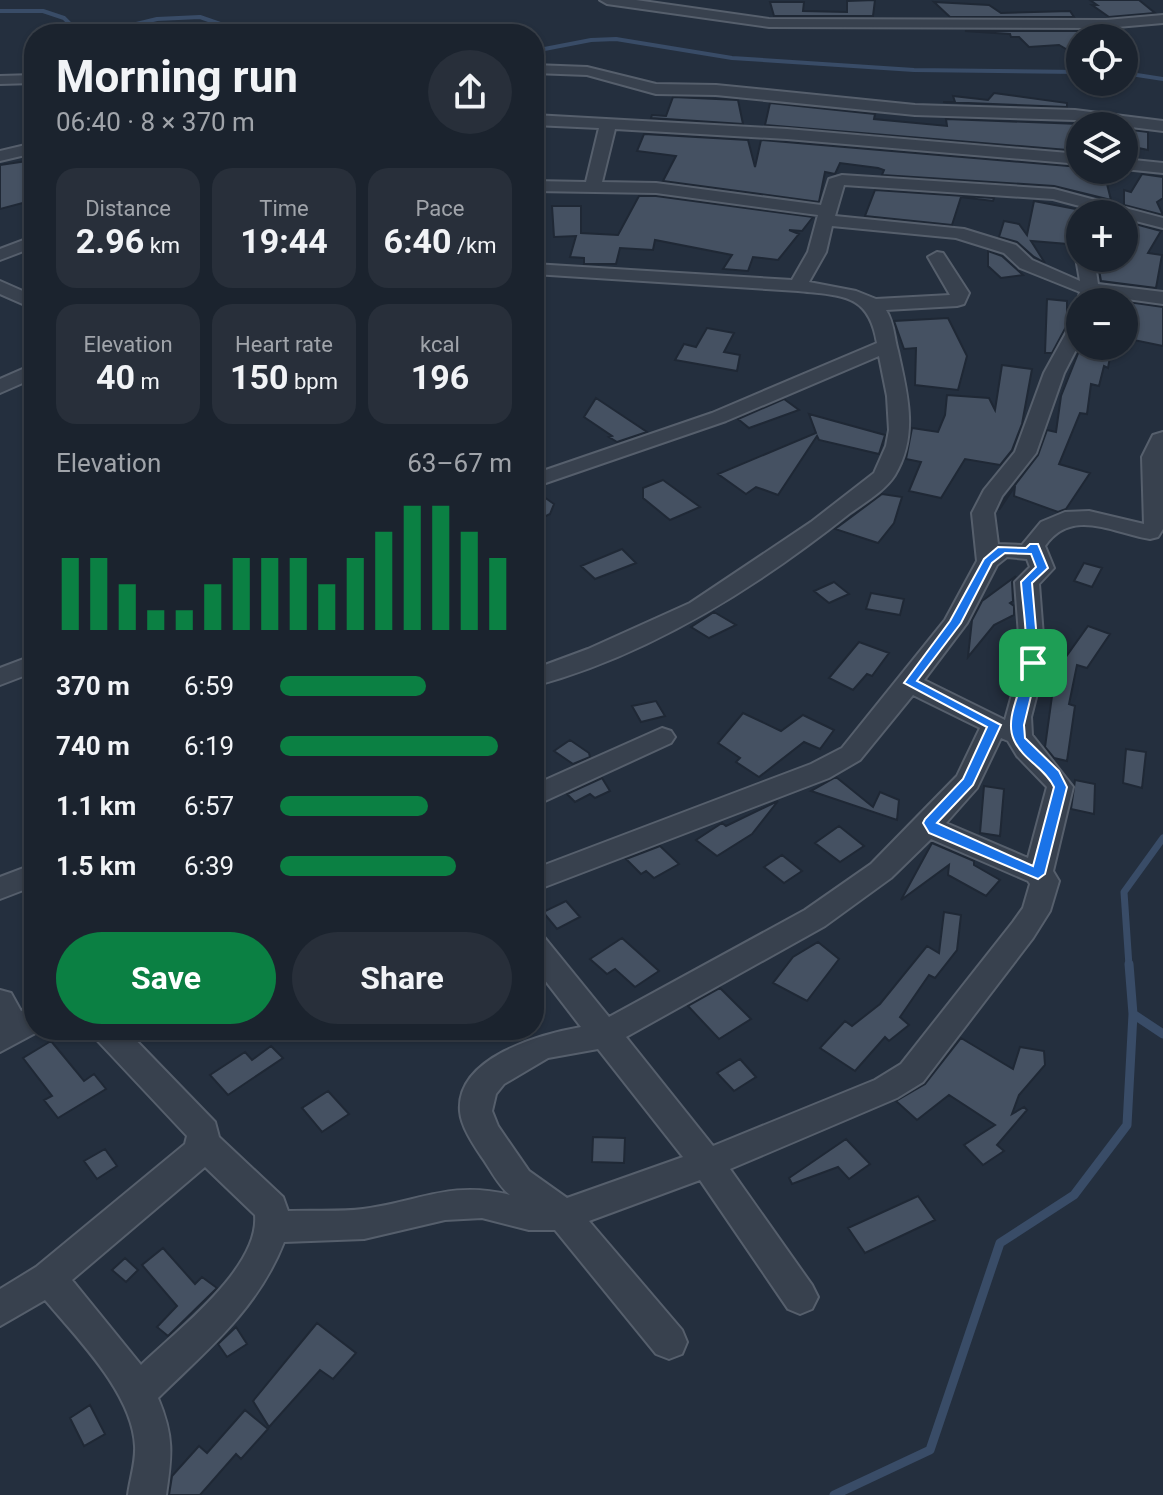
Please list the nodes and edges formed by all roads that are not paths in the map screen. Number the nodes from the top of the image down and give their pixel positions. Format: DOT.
graph roads {
  1 [pos="607,0"];
  2 [pos="1163,19"];
  3 [pos="544,69"];
  4 [pos="24,79"];
  5 [pos="0,80"];
  6 [pos="544,121"];
  7 [pos="608,124"];
  8 [pos="1163,126"];
  9 [pos="24,150"];
  10 [pos="1002,151"];
  11 [pos="0,156"];
  12 [pos="1066,158"];
  13 [pos="1138,165"];
  14 [pos="1163,168"];
  15 [pos="983,176"];
  16 [pos="544,186"];
  17 [pos="593,186"];
  18 [pos="1072,200"];
  19 [pos="825,215"];
  20 [pos="1138,218"];
  21 [pos="1163,223"];
  22 [pos="24,245"];
  23 [pos="0,255"];
  24 [pos="937,257"];
  25 [pos="544,270"];
  26 [pos="798,286"];
  27 [pos="0,287"];
  28 [pos="1079,288"];
  29 [pos="1161,291"];
  30 [pos="1138,292"];
  31 [pos="24,298"];
  32 [pos="873,305"];
  33 [pos="887,346"];
  34 [pos="1066,350"];
  35 [pos="24,375"];
  36 [pos="0,387"];
  37 [pos="1163,438"];
  38 [pos="544,478"];
  39 [pos="1034,546"];
  40 [pos="988,561"];
  41 [pos="24,667"];
  42 [pos="544,674"];
  43 [pos="0,677"];
  44 [pos="910,683"];
  45 [pos="1007,732"];
  46 [pos="662,737"];
  47 [pos="544,791"];
  48 [pos="929,823"];
  49 [pos="1038,874"];
  50 [pos="544,876"];
  51 [pos="24,879"];
  52 [pos="0,888"];
  53 [pos="544,958"];
  54 [pos="0,1002"];
  55 [pos="17,1029"];
  56 [pos="603,1035"];
  57 [pos="117,1040"];
  58 [pos="203,1143"];
  59 [pos="707,1163"];
  60 [pos="563,1215"];
  61 [pos="273,1227"];
  62 [pos="48,1278"];
  63 [pos="800,1297"];
  64 [pos="0,1309"];
  65 [pos="669,1342"];
  66 [pos="138,1392"];
  67 [pos="147,1495"];
  1 -- 2 [label="street"];
  3 -- 8 [label="street"];
  4 -- 5 [label="street"];
  6 -- 7 [label="street"];
  7 -- 10 [label="street"];
  7 -- 17 [label="street"];
  9 -- 11 [label="street"];
  10 -- 12 [label="street"];
  10 -- 15 [label="street"];
  13 -- 14 [label="street"];
  15 -- 18 [label="street"];
  15 -- 19 [label="street"];
  16 -- 17 [label="street"];
  17 -- 19 [label="street"];
  19 -- 26 [label="street"];
  19 -- 28 [label="street"];
  20 -- 21 [label="street"];
  22 -- 23 [label="street"];
  24 -- 32 [label="street"];
  25 -- 26 [label="street"];
  26 -- 32 [label="street"];
  27 -- 31 [label="street"];
  29 -- 30 [label="street"];
  32 -- 33 [label="street"];
  33 -- 38 [label="street"];
  33 -- 42 [label="street"];
  34 -- 40 [label="street"];
  35 -- 36 [label="street"];
  37 -- 39 [label="street"];
  39 -- 40 [label="street"];
  39 -- 45 [label="street"];
  40 -- 44 [label="street"];
  41 -- 43 [label="street"];
  44 -- 45 [label="street"];
  44 -- 50 [label="street"];
  45 -- 48 [label="street"];
  45 -- 49 [label="street"];
  46 -- 47 [label="street"];
  48 -- 49 [label="street"];
  48 -- 56 [label="street"];
  49 -- 59 [label="street"];
  51 -- 52 [label="street"];
  53 -- 56 [label="street"];
  54 -- 55 [label="street"];
  56 -- 59 [label="street"];
  56 -- 60 [label="street"];
  57 -- 58 [label="street"];
  58 -- 61 [label="street"];
  58 -- 62 [label="street"];
  59 -- 60 [label="street"];
  59 -- 63 [label="street"];
  60 -- 61 [label="street"];
  60 -- 65 [label="street"];
  61 -- 66 [label="street"];
  62 -- 64 [label="street"];
  62 -- 66 [label="street"];
  66 -- 67 [label="street"];
}
